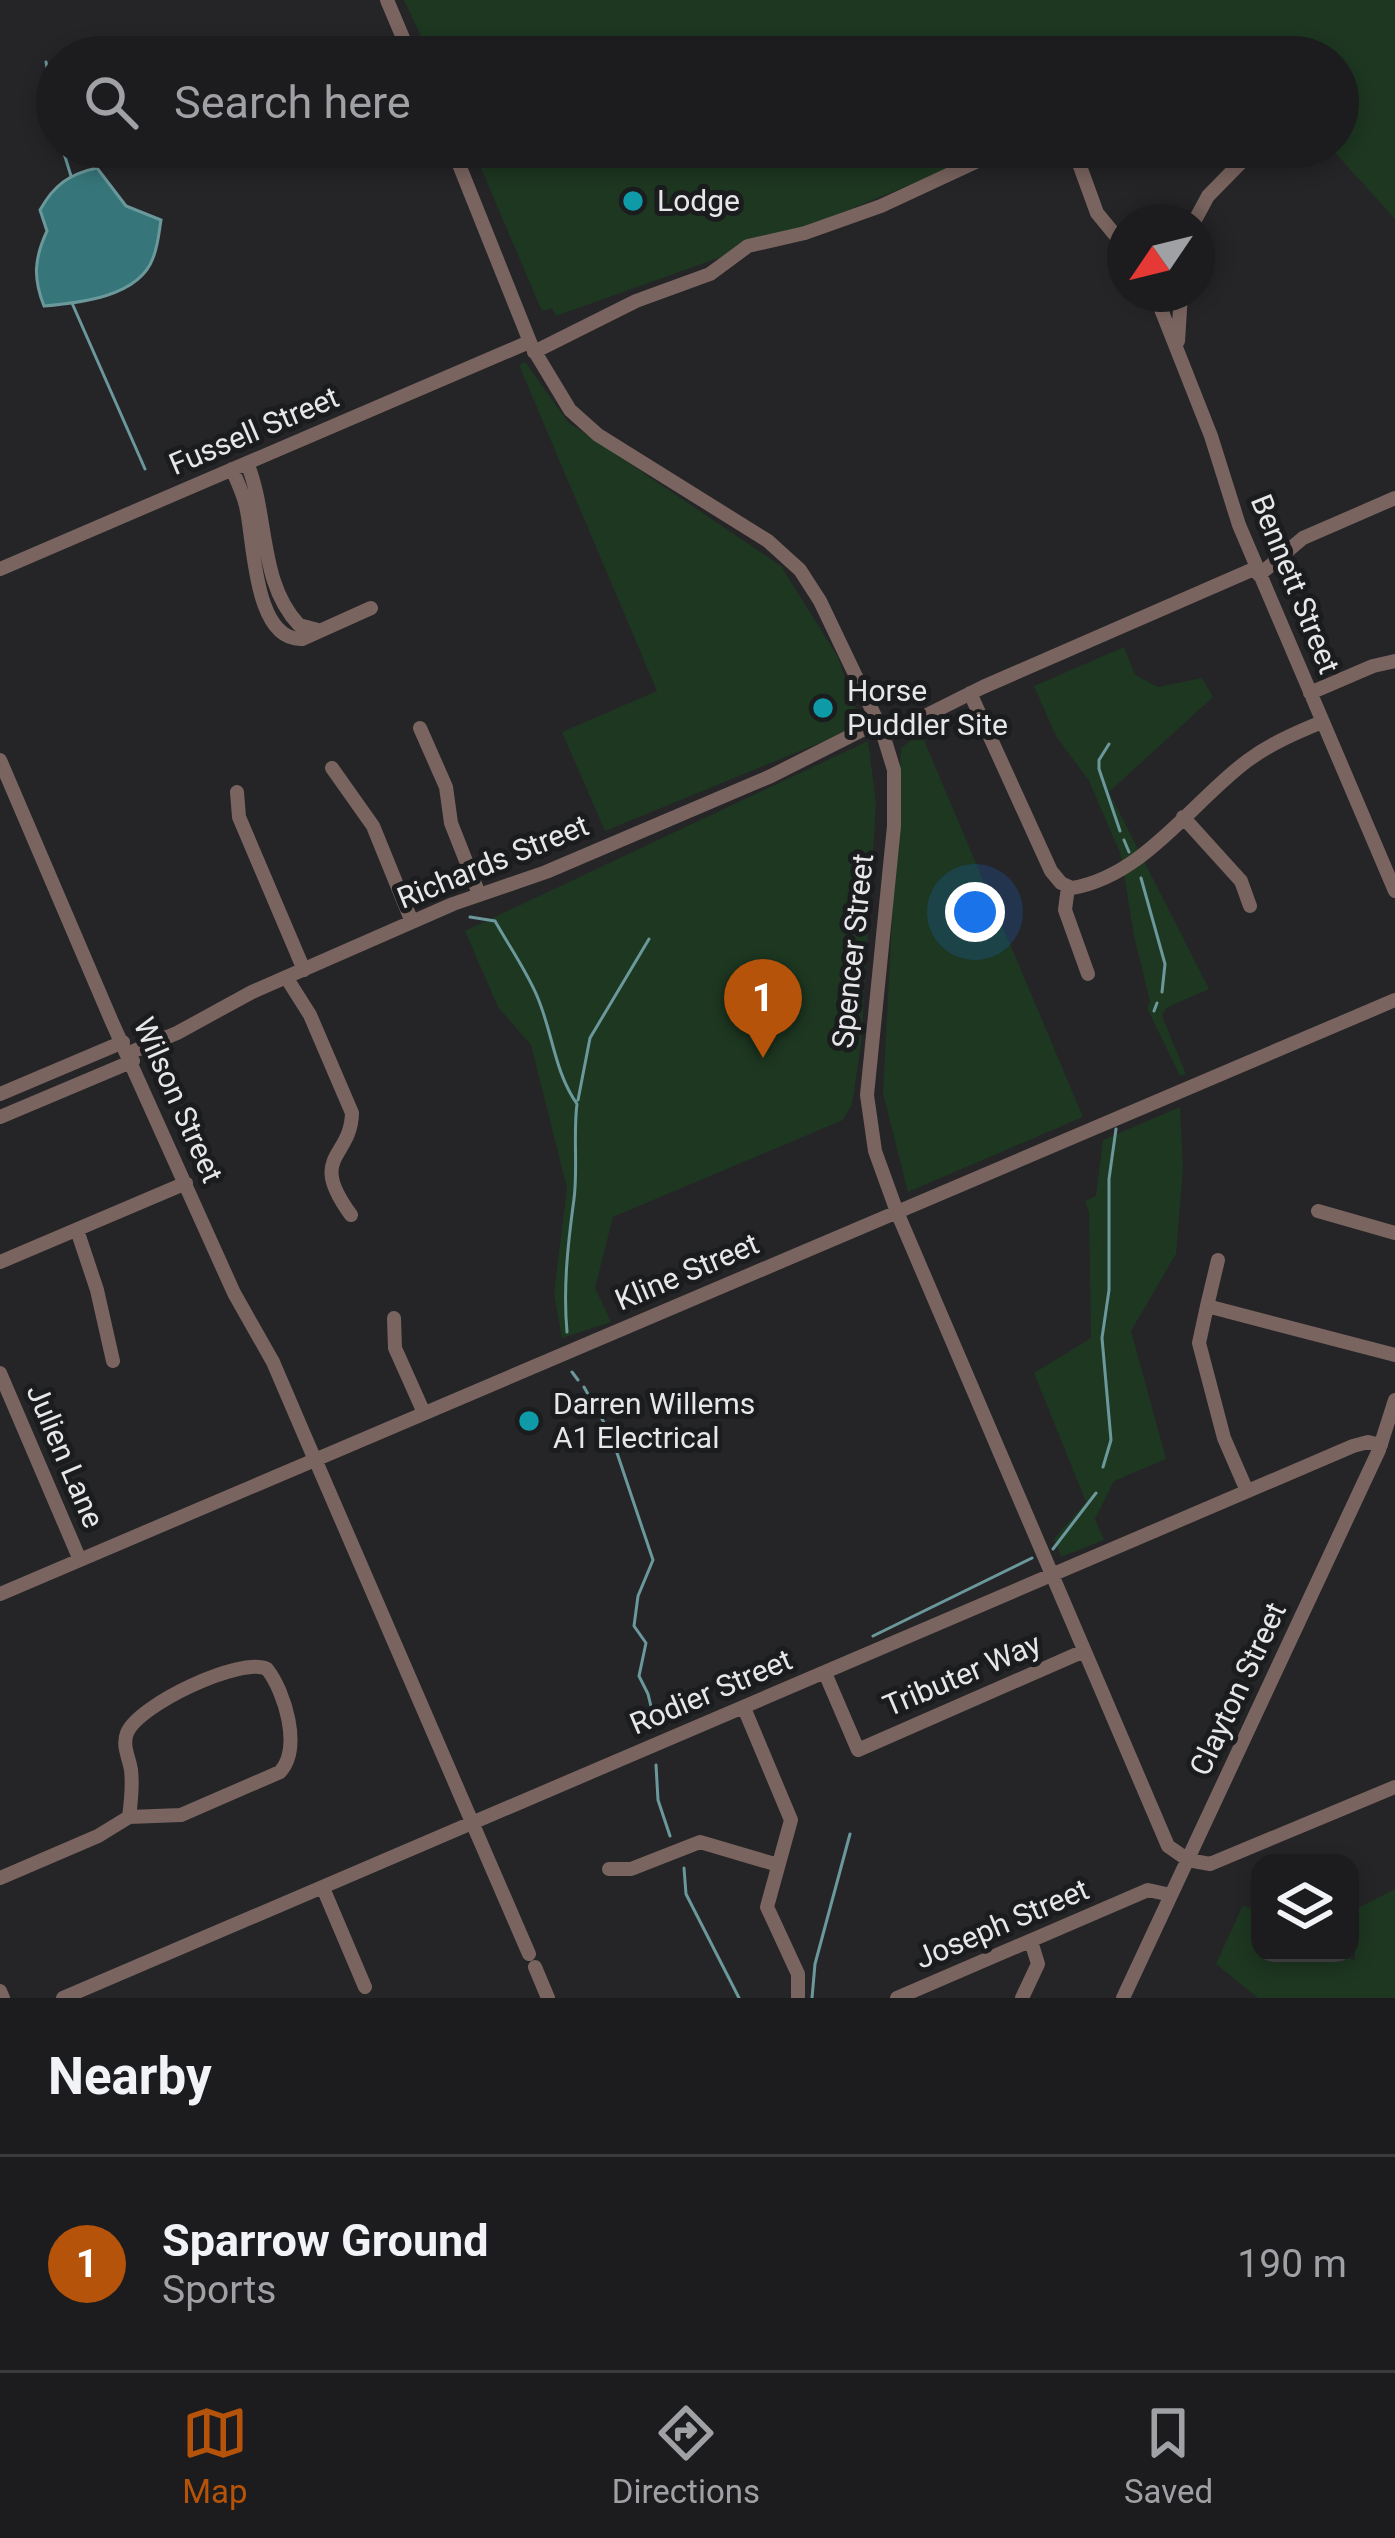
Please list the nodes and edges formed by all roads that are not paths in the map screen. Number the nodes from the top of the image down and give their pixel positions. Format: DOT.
graph roads {
  1 [pos="387,0"];
  2 [pos="402,36"];
  3 [pos="460,168"];
  4 [pos="964,168"];
  5 [pos="1080,168"];
  6 [pos="1235,168"];
  7 [pos="1204,204"];
  8 [pos="1107,225"];
  9 [pos="1162,312"];
  10 [pos="1180,312"];
  11 [pos="532,347"];
  12 [pos="1178,352"];
  13 [pos="240,466"];
  14 [pos="1395,498"];
  15 [pos="0,568"];
  16 [pos="1258,571"];
  17 [pos="371,608"];
  18 [pos="1395,662"];
  19 [pos="970,693"];
  20 [pos="1310,693"];
  21 [pos="1322,722"];
  22 [pos="420,728"];
  23 [pos="881,729"];
  24 [pos="0,760"];
  25 [pos="332,768"];
  26 [pos="237,792"];
  27 [pos="1183,817"];
  28 [pos="1394,886"];
  29 [pos="1068,887"];
  30 [pos="479,894"];
  31 [pos="1250,906"];
  32 [pos="412,922"];
  33 [pos="877,969"];
  34 [pos="304,970"];
  35 [pos="861,972"];
  36 [pos="1088,974"];
  37 [pos="286,977"];
  38 [pos="1395,1000"];
  39 [pos="128,1052"];
  40 [pos="1,1089"];
  41 [pos="0,1118"];
  42 [pos="186,1183"];
  43 [pos="1318,1211"];
  44 [pos="897,1212"];
  45 [pos="351,1215"];
  46 [pos="77,1230"];
  47 [pos="1395,1233"];
  48 [pos="1218,1260"];
  49 [pos="0,1262"];
  50 [pos="1207,1306"];
  51 [pos="394,1318"];
  52 [pos="1395,1355"];
  53 [pos="113,1361"];
  54 [pos="0,1373"];
  55 [pos="1395,1400"];
  56 [pos="424,1413"];
  57 [pos="1388,1434"];
  58 [pos="315,1459"];
  59 [pos="1247,1492"];
  60 [pos="80,1560"];
  61 [pos="1052,1576"];
  62 [pos="0,1594"];
  63 [pos="1084,1651"];
  64 [pos="828,1680"];
  65 [pos="743,1708"];
  66 [pos="1395,1787"];
  67 [pos="129,1817"];
  68 [pos="472,1823"];
  69 [pos="1188,1859"];
  70 [pos="778,1865"];
  71 [pos="609,1869"];
  72 [pos="0,1878"];
  73 [pos="323,1888"];
  74 [pos="1169,1900"];
  75 [pos="1031,1941"];
  76 [pos="365,1987"];
  77 [pos="63,1998"];
  78 [pos="548,1998"];
  79 [pos="798,1998"];
  80 [pos="897,1998"];
  81 [pos="1022,1998"];
  82 [pos="1123,1998"];
  1 -- 2 [label="street"];
  3 -- 11 [label="street, Spencer Street"];
  4 -- 11 [label="street, Fussell Street"];
  5 -- 8 [label="street"];
  6 -- 7 [label="street"];
  9 -- 12 [label="street, Bennett Street"];
  10 -- 12 [label="street"];
  11 -- 13 [label="street, Fussell Street"];
  11 -- 23 [label="street, Spencer Street"];
  12 -- 16 [label="street, Bennett Street"];
  13 -- 15 [label="street, Fussell Street"];
  13 -- 17 [label="street"];
  14 -- 16 [label="street, Richards Street"];
  16 -- 19 [label="street, Richards Street"];
  16 -- 20 [label="street, Bennett Street"];
  18 -- 20 [label="street"];
  19 -- 23 [label="street, Richards Street"];
  19 -- 29 [label="street"];
  20 -- 21 [label="street, Bennett Street"];
  21 -- 27 [label="street"];
  21 -- 28 [label="street, Bennett Street"];
  22 -- 30 [label="street"];
  23 -- 30 [label="street, Richards Street"];
  23 -- 33 [label="street, Spencer Street"];
  24 -- 39 [label="street, Wilson Street"];
  25 -- 32 [label="street"];
  26 -- 34 [label="street"];
  27 -- 29 [label="street"];
  27 -- 31 [label="street"];
  29 -- 36 [label="street"];
  30 -- 32 [label="street, Richards Street"];
  32 -- 34 [label="street, Richards Street"];
  33 -- 35 [label="street"];
  33 -- 44 [label="street, Spencer Street"];
  34 -- 37 [label="street, Richards Street"];
  37 -- 39 [label="street, Richards Street"];
  37 -- 45 [label="street"];
  38 -- 44 [label="street, Kline Street"];
  39 -- 40 [label="street, Richards Street"];
  39 -- 41 [label="street, Richards Street"];
  39 -- 42 [label="street, Wilson Street"];
  42 -- 46 [label="street"];
  42 -- 58 [label="street, Wilson Street"];
  43 -- 47 [label="street"];
  44 -- 56 [label="street, Kline Street"];
  44 -- 61 [label="street, Spencer Street"];
  46 -- 49 [label="street"];
  46 -- 53 [label="street"];
  48 -- 50 [label="street"];
  50 -- 52 [label="street"];
  50 -- 59 [label="street"];
  51 -- 56 [label="street"];
  54 -- 60 [label="street, Julien Lane"];
  55 -- 57 [label="street, Clayton Street"];
  56 -- 58 [label="street, Kline Street"];
  57 -- 59 [label="street, Rodier Street"];
  57 -- 69 [label="street, Clayton Street"];
  58 -- 60 [label="street, Kline Street"];
  58 -- 68 [label="street, Wilson Street"];
  59 -- 61 [label="street, Rodier Street"];
  60 -- 62 [label="street, Kline Street"];
  61 -- 63 [label="street, Spencer Street"];
  61 -- 64 [label="street, Rodier Street"];
  63 -- 64 [label="street, Tributer Way"];
  63 -- 69 [label="street, Spencer Street"];
  64 -- 65 [label="street, Rodier Street"];
  65 -- 68 [label="street, Rodier Street"];
  65 -- 70 [label="street"];
  66 -- 69 [label="street"];
  67 -- 67 [label="street"];
  67 -- 72 [label="street"];
  68 -- 73 [label="street, Rodier Street"];
  68 -- 78 [label="street, Wilson Street"];
  69 -- 74 [label="street, Clayton Street"];
  70 -- 71 [label="street"];
  70 -- 79 [label="street"];
  73 -- 76 [label="street"];
  73 -- 77 [label="street, Rodier Street"];
  74 -- 75 [label="street, Joseph Street"];
  74 -- 82 [label="street, Clayton Street"];
  75 -- 80 [label="street, Joseph Street"];
  75 -- 81 [label="street"];
}
